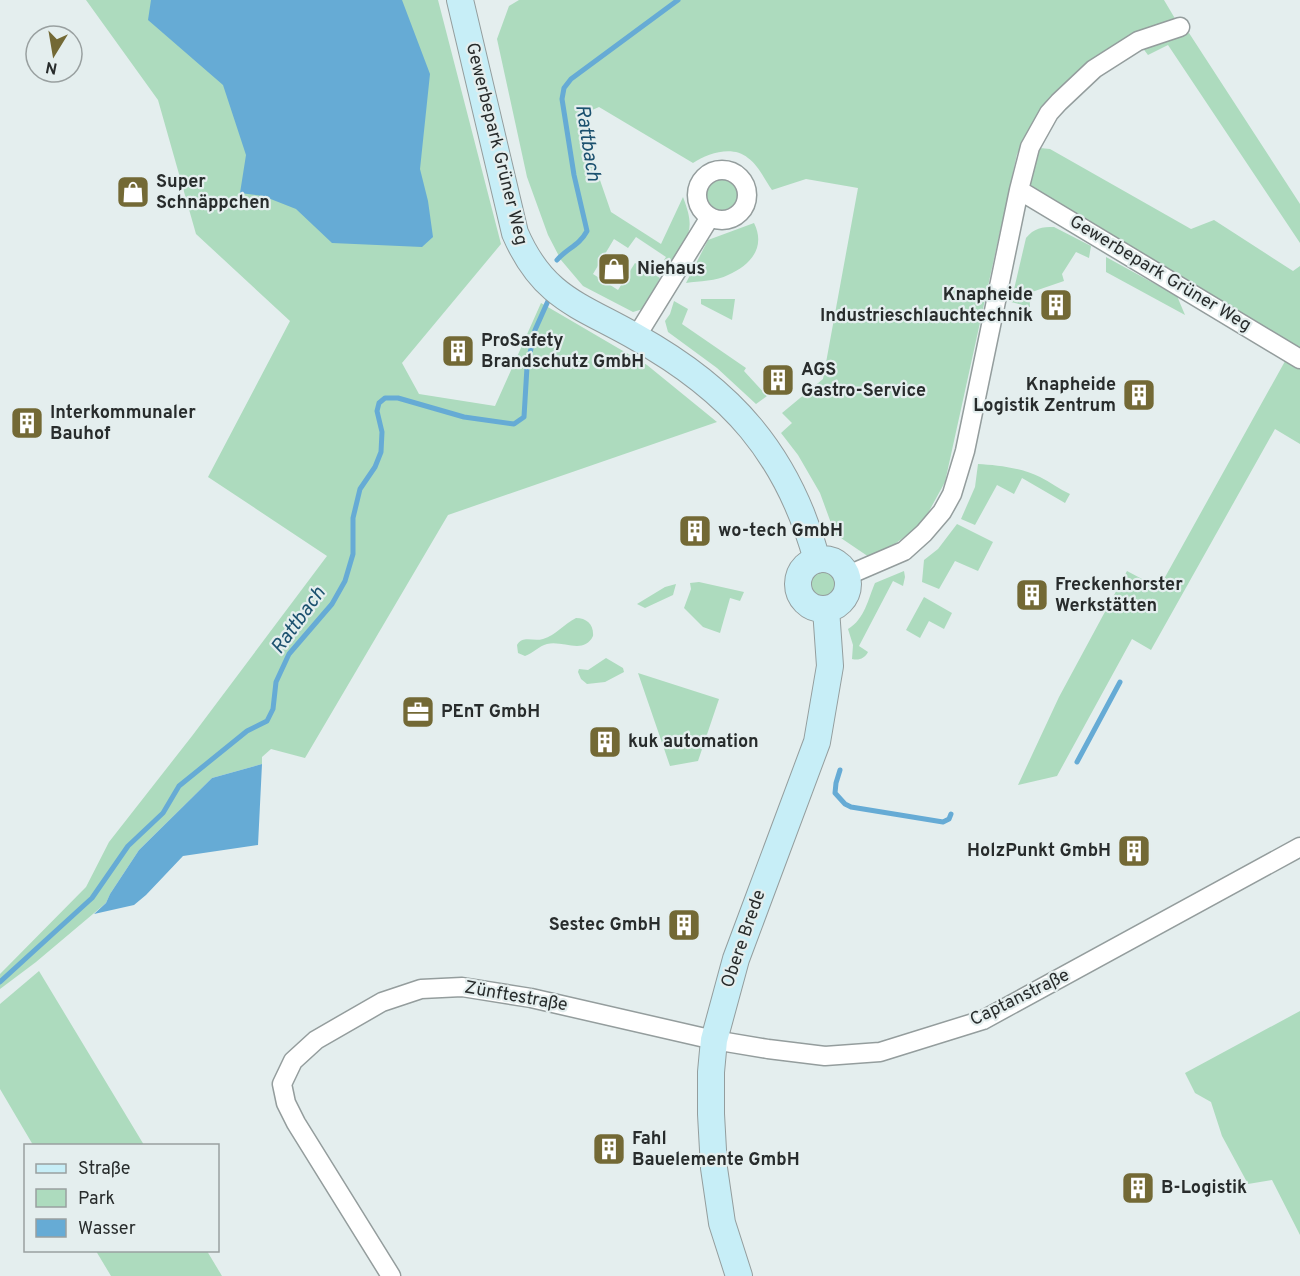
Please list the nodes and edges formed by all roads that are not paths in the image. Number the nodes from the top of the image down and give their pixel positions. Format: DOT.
graph roads {
  1 [pos="460,0"];
  2 [pos="1180,27"];
  3 [pos="1019,190"];
  4 [pos="710,217"];
  5 [pos="636,337"];
  6 [pos="1300,359"];
  7 [pos="817,560"];
  8 [pos="846,576"];
  9 [pos="826,609"];
  10 [pos="1300,847"];
  11 [pos="714,1040"];
  12 [pos="391,1276"];
  13 [pos="739,1276"];
  1 -- 5 [label="street, Gewerbepark Grüner Weg"];
  2 -- 3 [label="street"];
  3 -- 6 [label="street, Gewerbepark Grüner Weg"];
  3 -- 8 [label="street"];
  4 -- 5 [label="street"];
  5 -- 7 [label="street, Gewerbepark Grüner Weg"];
  7 -- 8 [label="street"];
  7 -- 9 [label="street"];
  8 -- 9 [label="street"];
  9 -- 11 [label="street, Obere Brede"];
  10 -- 11 [label="street, Captanstraße"];
  11 -- 12 [label="street, Zünftestraße"];
  11 -- 13 [label="street, Obere Brede"];
}
